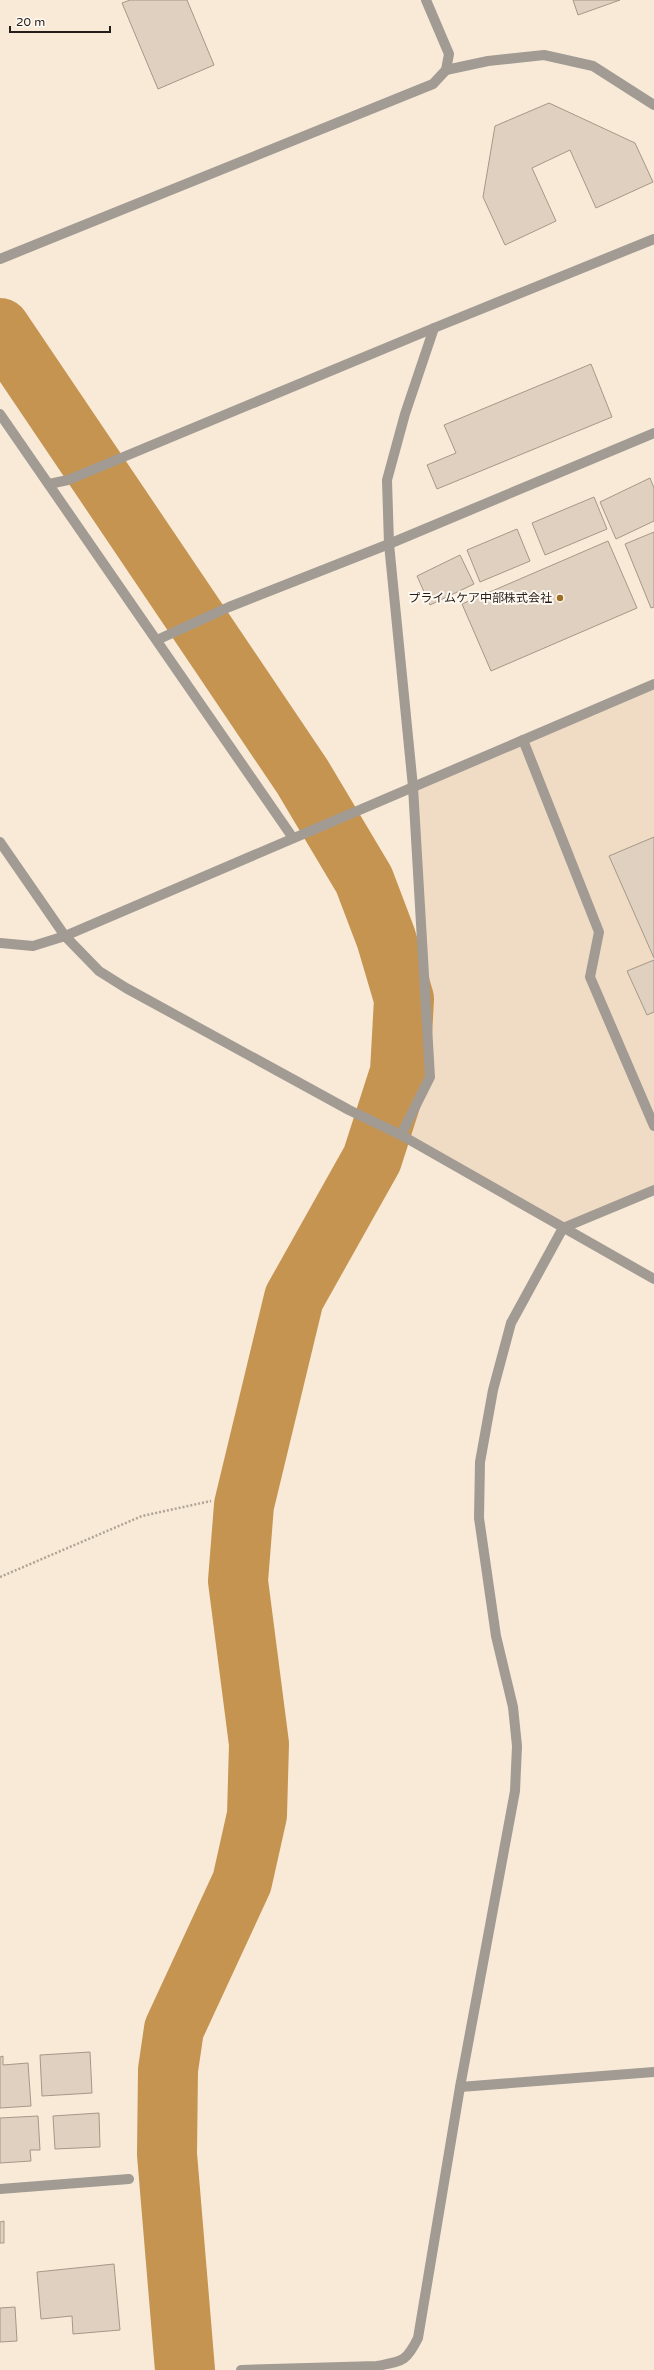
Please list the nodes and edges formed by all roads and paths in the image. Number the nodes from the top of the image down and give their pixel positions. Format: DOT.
graph roads {
  1 [pos="426,0"];
  2 [pos="446,70"];
  3 [pos="654,106"];
  4 [pos="654,239"];
  5 [pos="0,259"];
  6 [pos="434,328"];
  7 [pos="0,414"];
  8 [pos="654,433"];
  9 [pos="49,484"];
  10 [pos="389,544"];
  11 [pos="157,640"];
  12 [pos="654,684"];
  13 [pos="523,740"];
  14 [pos="413,787"];
  15 [pos="294,838"];
  16 [pos="0,842"];
  17 [pos="65,936"];
  18 [pos="0,943"];
  19 [pos="653,1123"];
  20 [pos="400,1134"];
  21 [pos="654,1190"];
  22 [pos="563,1228"];
  23 [pos="654,1279"];
  24 [pos="211,1500"];
  25 [pos="0,1577"];
  26 [pos="654,2072"];
  27 [pos="460,2087"];
  28 [pos="129,2179"];
  29 [pos="0,2190"];
  30 [pos="241,2370"];
  31 [pos="246,2370"];
  1 -- 2 [label="street"];
  2 -- 3 [label="street"];
  2 -- 5 [label="street"];
  4 -- 6 [label="street"];
  6 -- 9 [label="street"];
  6 -- 10 [label="street"];
  7 -- 9 [label="street"];
  8 -- 10 [label="street"];
  9 -- 11 [label="street"];
  10 -- 11 [label="street"];
  10 -- 14 [label="street"];
  11 -- 15 [label="street"];
  12 -- 13 [label="street"];
  13 -- 14 [label="street"];
  13 -- 19 [label="street"];
  14 -- 15 [label="street"];
  14 -- 20 [label="street"];
  15 -- 17 [label="street"];
  16 -- 17 [label="street"];
  17 -- 18 [label="street"];
  17 -- 20 [label="street"];
  20 -- 22 [label="street"];
  21 -- 22 [label="street"];
  22 -- 23 [label="street"];
  22 -- 27 [label="street"];
  24 -- 25 [label="path"];
  26 -- 27 [label="street"];
  27 -- 31 [label="street"];
  28 -- 29 [label="street"];
  30 -- 31 [label="street"];
}
